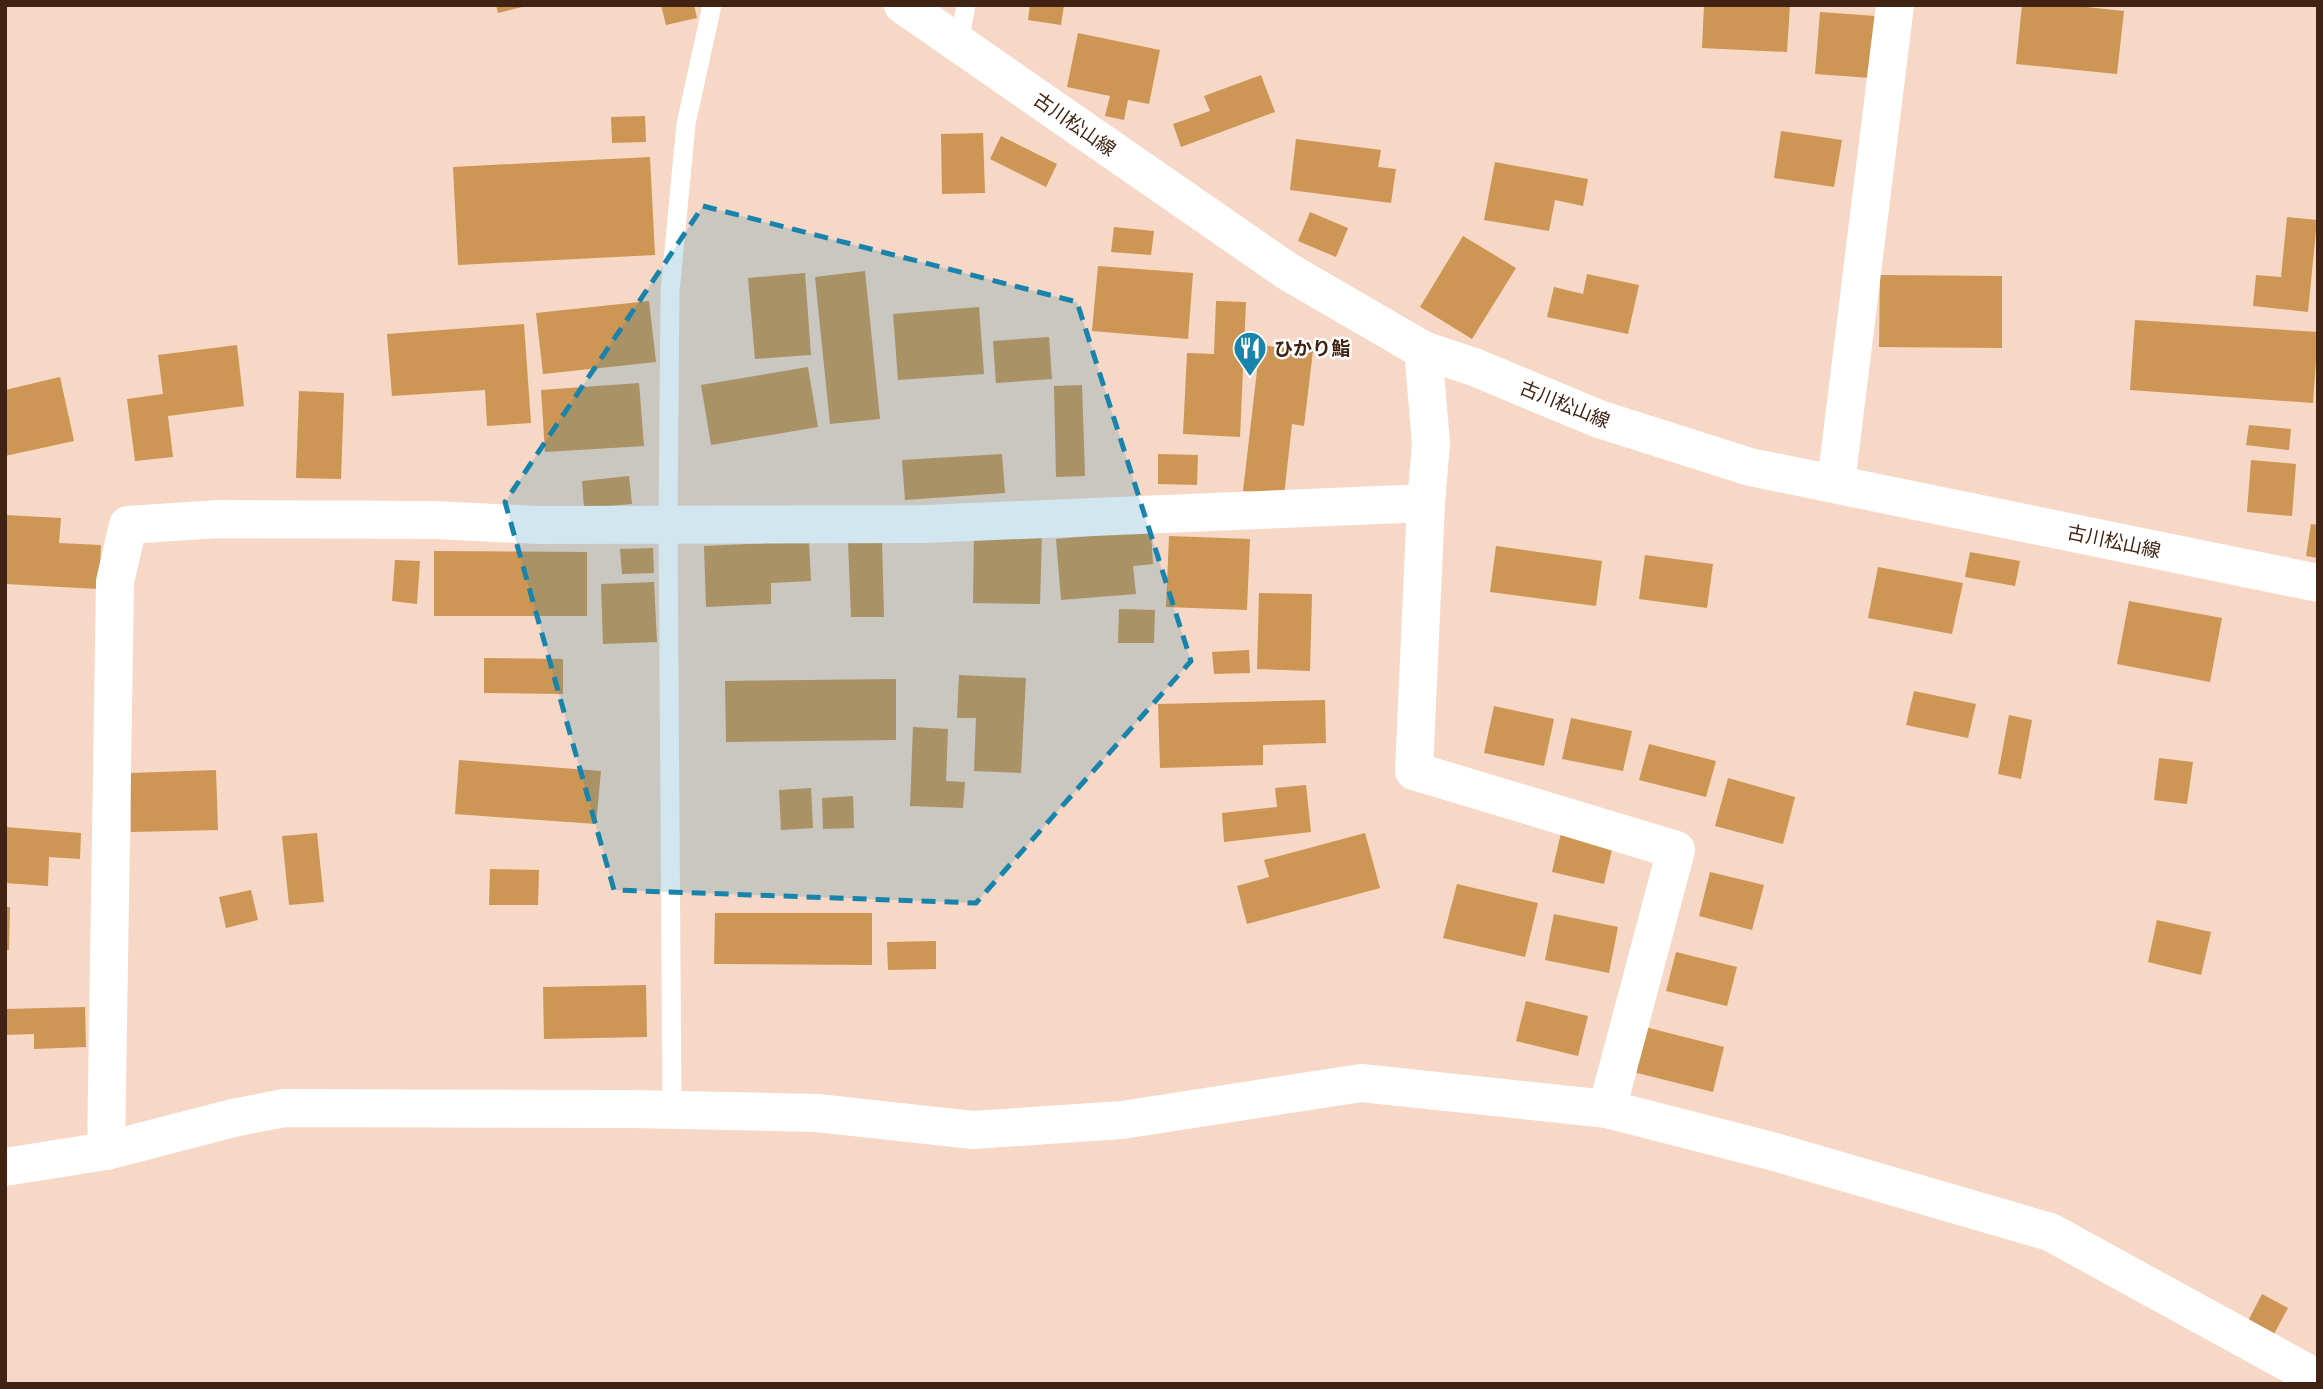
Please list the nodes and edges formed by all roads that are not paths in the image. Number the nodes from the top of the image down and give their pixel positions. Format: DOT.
graph roads {
  1 [pos="712,5"];
  2 [pos="903,5"];
  3 [pos="966,5"];
  4 [pos="1895,5"];
  5 [pos="959,43"];
  6 [pos="1423,350"];
  7 [pos="1836,483"];
  8 [pos="1426,503"];
  9 [pos="668,525"];
  10 [pos="2318,583"];
  11 [pos="672,1109"];
  12 [pos="1606,1109"];
  13 [pos="106,1151"];
  14 [pos="5,1167"];
  15 [pos="2318,1379"];
  1 -- 9 [label="lane"];
  2 -- 5 [label="street, 古川松山線"];
  3 -- 5 [label="lane"];
  4 -- 7 [label="street"];
  5 -- 6 [label="street, 古川松山線"];
  6 -- 7 [label="street, 古川松山線"];
  6 -- 8 [label="street"];
  7 -- 10 [label="street, 古川松山線"];
  8 -- 9 [label="street"];
  8 -- 12 [label="street"];
  9 -- 11 [label="lane"];
  9 -- 13 [label="street"];
  11 -- 12 [label="street"];
  11 -- 13 [label="street"];
  12 -- 15 [label="street"];
  13 -- 14 [label="street"];
}
